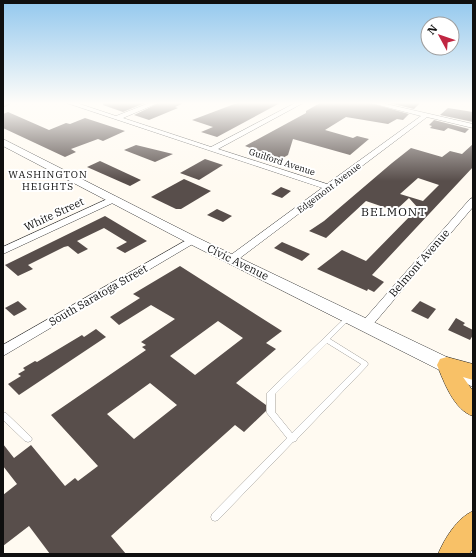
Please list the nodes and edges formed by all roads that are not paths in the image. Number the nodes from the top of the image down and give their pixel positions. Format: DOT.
graph roads {
  1 [pos="149,129"];
  2 [pos="251,129"];
  3 [pos="407,129"];
  4 [pos="3,142"];
  5 [pos="211,150"];
  6 [pos="329,188"];
  7 [pos="114,200"];
  8 [pos="473,201"];
  9 [pos="192,240"];
  10 [pos="3,251"];
  11 [pos="232,259"];
  12 [pos="349,317"];
  13 [pos="366,325"];
  14 [pos="326,339"];
  15 [pos="3,351"];
  16 [pos="447,366"];
  17 [pos="473,372"];
  18 [pos="473,380"];
  19 [pos="473,407"];
  20 [pos="3,416"];
  21 [pos="28,439"];
  22 [pos="293,439"];
  23 [pos="215,517"];
  24 [pos="473,525"];
  25 [pos="452,554"];
  1 -- 5 [label="street, Guilford Avenue"];
  2 -- 5 [label="street"];
  3 -- 6 [label="street, Edgemont Avenue"];
  4 -- 7 [label="street, Civic Avenue"];
  5 -- 6 [label="street, Guilford Avenue"];
  6 -- 11 [label="street, Edgemont Avenue"];
  7 -- 9 [label="street, Civic Avenue"];
  7 -- 10 [label="street, White Street"];
  8 -- 13 [label="street, Belmont Avenue"];
  9 -- 11 [label="street, Civic Avenue"];
  9 -- 15 [label="street, South Saratoga Street"];
  11 -- 12 [label="street, Civic Avenue"];
  12 -- 13 [label="street, Civic Avenue"];
  12 -- 14 [label="lane"];
  13 -- 16 [label="street, Civic Avenue"];
  14 -- 22 [label="lane"];
  14 -- 22 [label="lane"];
  16 -- 17 [label="main road"];
  16 -- 18 [label="street, Civic Avenue"];
  16 -- 19 [label="main road"];
  20 -- 21 [label="lane"];
  22 -- 23 [label="lane"];
  24 -- 25 [label="main road"];
}
